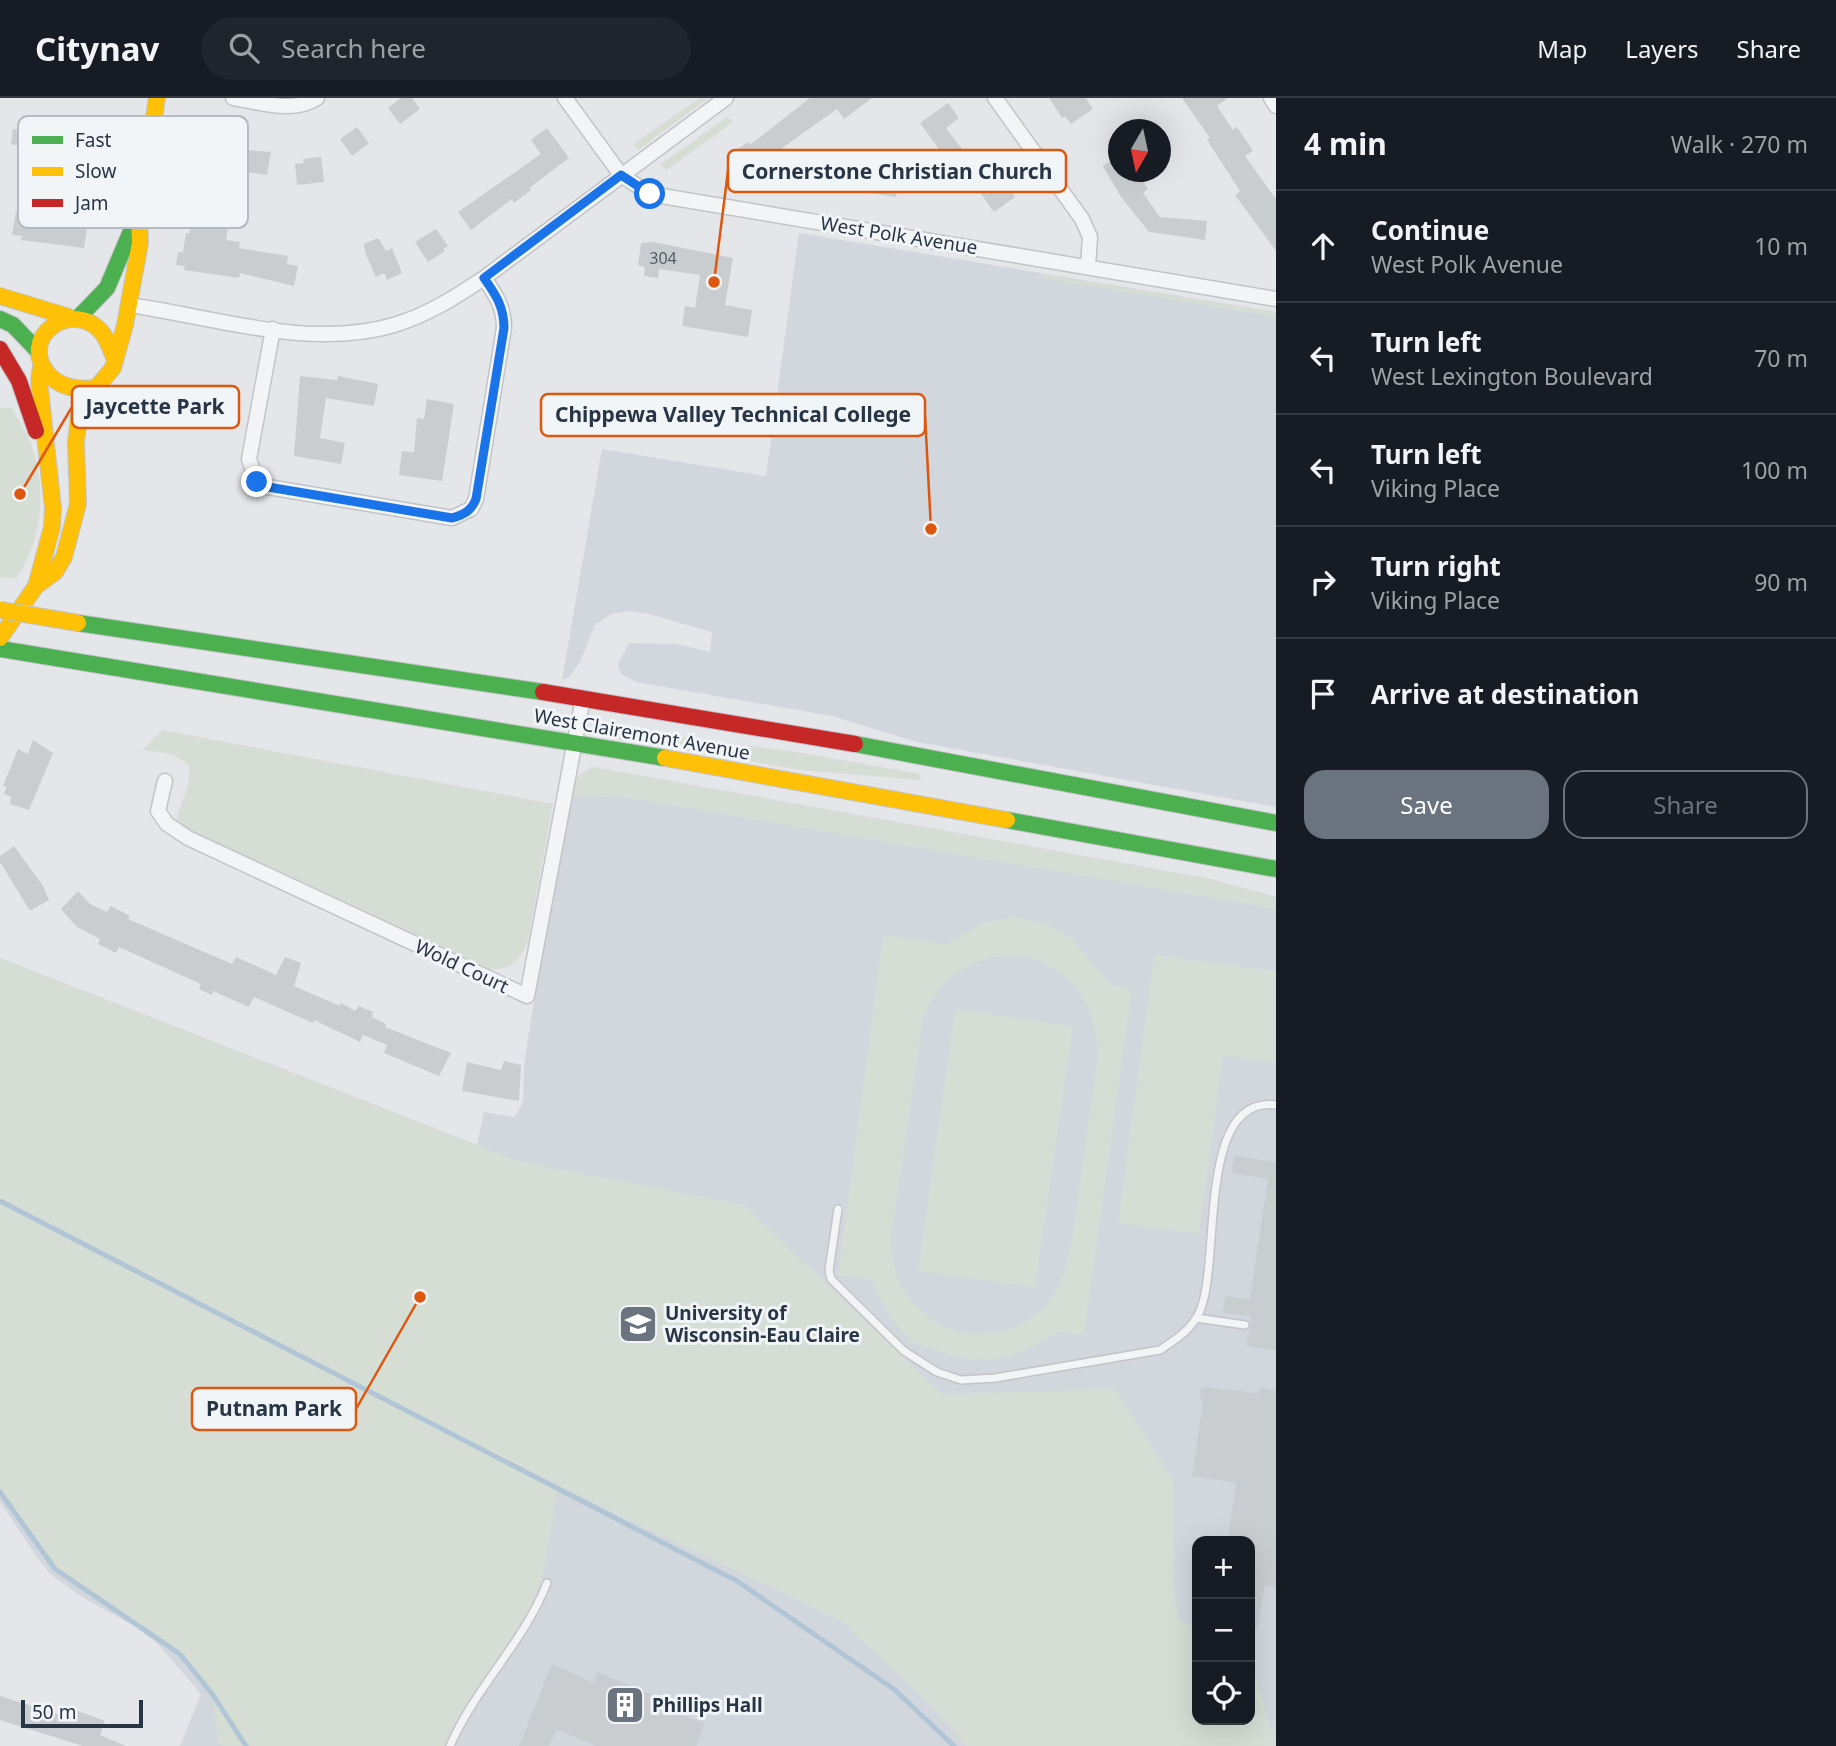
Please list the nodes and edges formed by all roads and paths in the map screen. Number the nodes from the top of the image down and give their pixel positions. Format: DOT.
graph roads {
  1 [pos="157,98"];
  2 [pos="233,98"];
  3 [pos="317,98"];
  4 [pos="565,98"];
  5 [pos="726,98"];
  6 [pos="995,98"];
  7 [pos="1271,98"];
  8 [pos="1276,106"];
  9 [pos="154,116"];
  10 [pos="621,175"];
  11 [pos="132,228"];
  12 [pos="140,228"];
  13 [pos="1088,266"];
  14 [pos="484,278"];
  15 [pos="0,296"];
  16 [pos="1276,299"];
  17 [pos="129,305"];
  18 [pos="74,317"];
  19 [pos="0,319"];
  20 [pos="272,328"];
  21 [pos="0,349"];
  22 [pos="37,350"];
  23 [pos="115,359"];
  24 [pos="41,367"];
  25 [pos="96,388"];
  26 [pos="49,473"];
  27 [pos="36,586"];
  28 [pos="0,610"];
  29 [pos="0,638"];
  30 [pos="0,649"];
  31 [pos="583,698"];
  32 [pos="575,742"];
  33 [pos="165,782"];
  34 [pos="1276,823"];
  35 [pos="1276,869"];
  36 [pos="1276,1105"];
  37 [pos="838,1209"];
  38 [pos="1196,1318"];
  39 [pos="1245,1325"];
  40 [pos="547,1583"];
  41 [pos="450,1746"];
  1 -- 9 [label="main road"];
  2 -- 3 [label="street"];
  4 -- 10 [label="street, West Polk Avenue"];
  5 -- 10 [label="street"];
  6 -- 13 [label="street"];
  7 -- 8 [label="street"];
  10 -- 13 [label="street, West Polk Avenue"];
  10 -- 14 [label="street"];
  11 -- 18 [label="main road"];
  12 -- 17 [label="main road"];
  13 -- 16 [label="street, West Polk Avenue"];
  14 -- 20 [label="street"];
  14 -- 20 [label="street"];
  15 -- 18 [label="main road"];
  17 -- 20 [label="street"];
  17 -- 23 [label="main road"];
  18 -- 22 [label="main road"];
  18 -- 23 [label="main road"];
  19 -- 22 [label="main road"];
  21 -- 26 [label="main road"];
  22 -- 24 [label="main road"];
  23 -- 25 [label="main road"];
  24 -- 25 [label="main road"];
  24 -- 26 [label="main road"];
  25 -- 27 [label="main road"];
  26 -- 27 [label="main road"];
  27 -- 29 [label="main road"];
  28 -- 31 [label="main road, West Clairemont Avenue, bridge"];
  30 -- 32 [label="main road, West Clairemont Avenue"];
  31 -- 32 [label="street, Wold Court"];
  31 -- 34 [label="main road, West Clairemont Avenue"];
  32 -- 33 [label="street, Wold Court"];
  32 -- 35 [label="main road, West Clairemont Avenue"];
  36 -- 38 [label="lane"];
  37 -- 38 [label="lane"];
  38 -- 39 [label="lane"];
  40 -- 41 [label="lane"];
}
